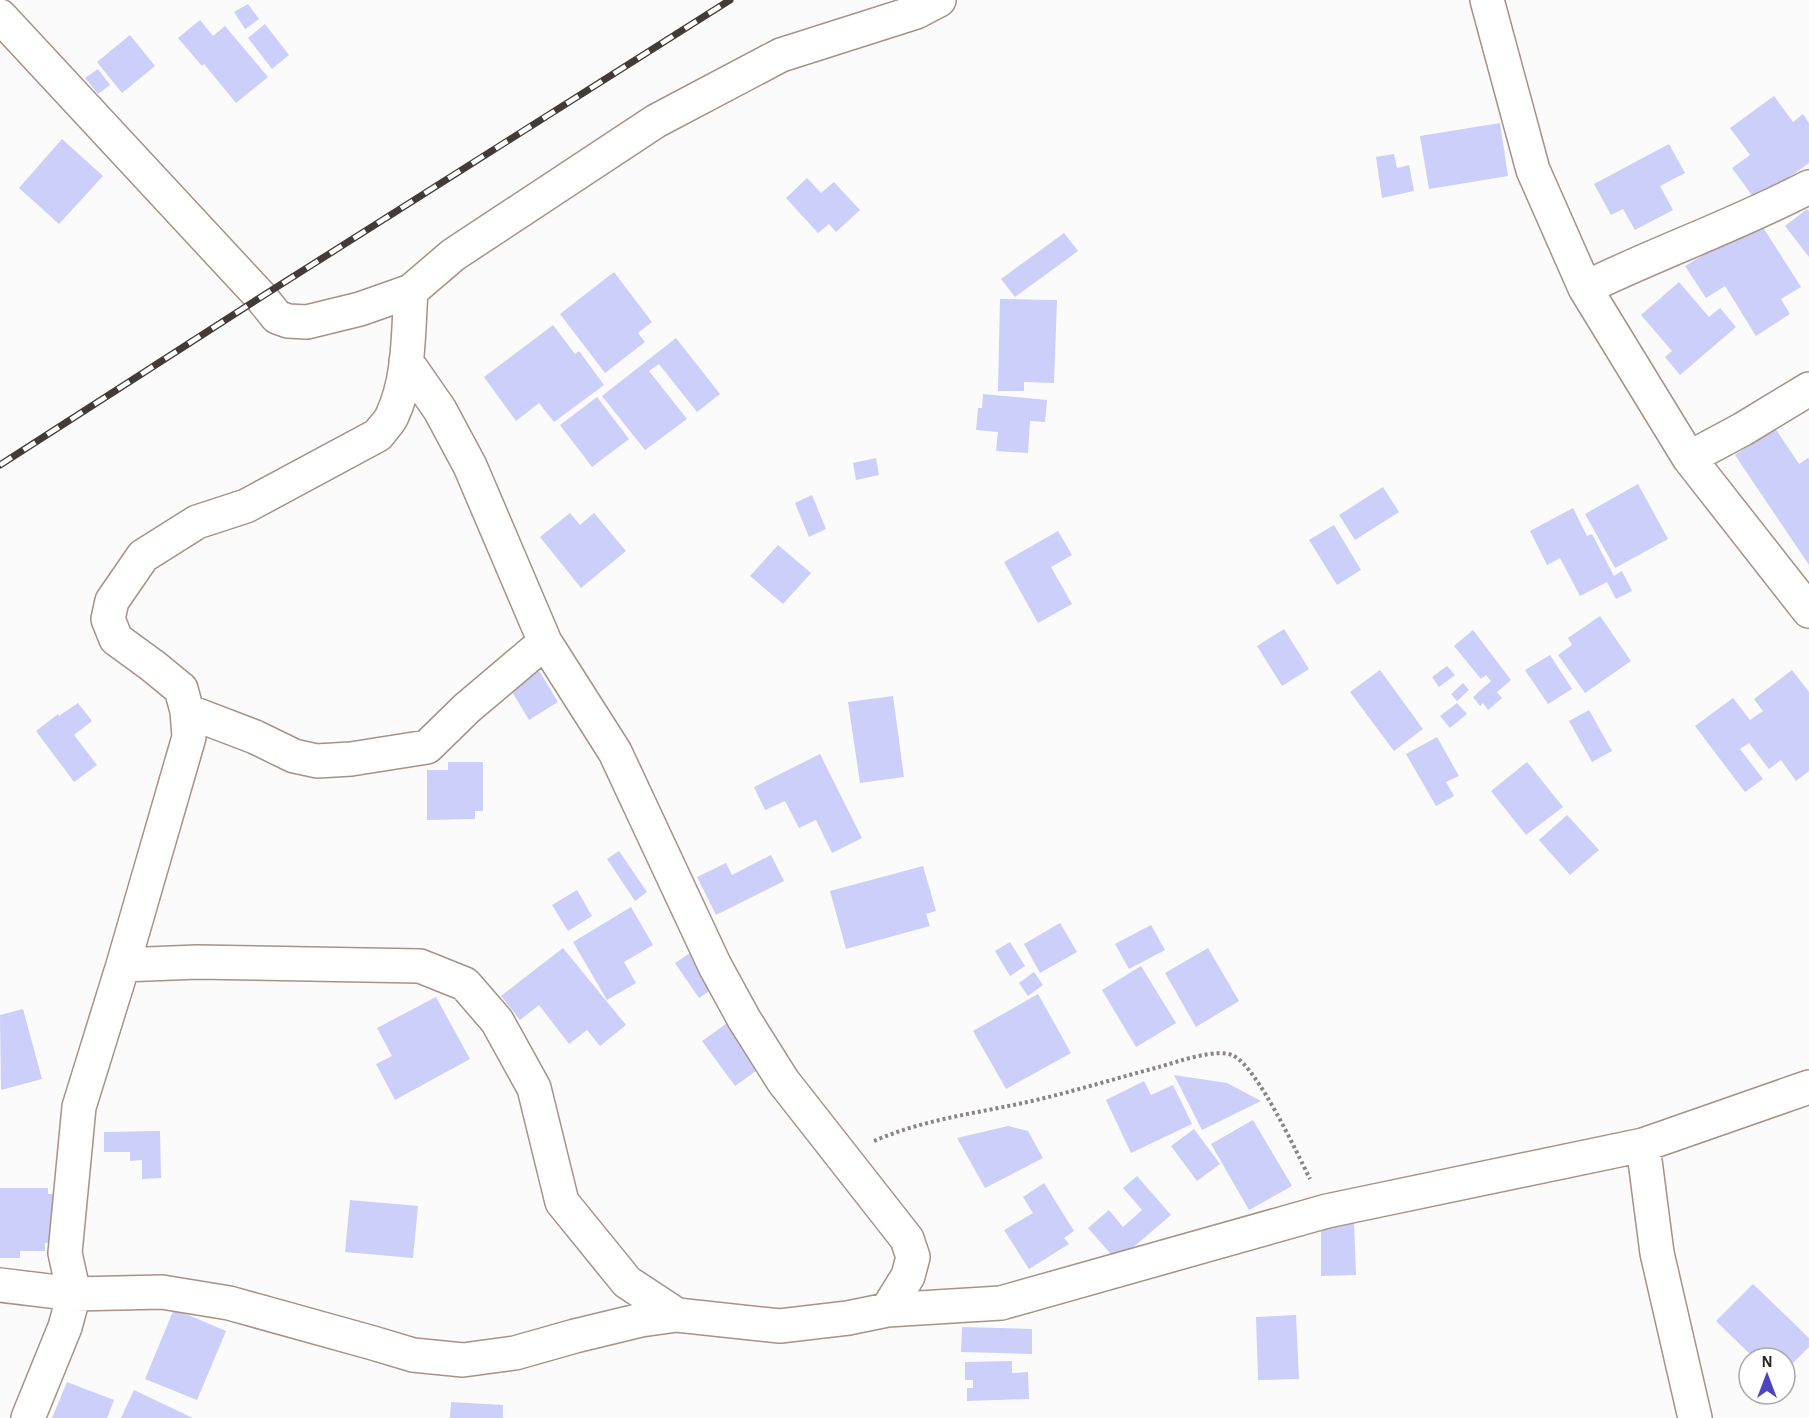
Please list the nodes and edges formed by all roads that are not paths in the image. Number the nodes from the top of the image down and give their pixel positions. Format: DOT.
graph roads {
  1 [pos="10,0"];
  2 [pos="939,0"];
  3 [pos="1487,0"];
  4 [pos="0,3"];
  5 [pos="0,16"];
  6 [pos="1809,187"];
  7 [pos="1585,288"];
  8 [pos="411,291"];
  9 [pos="406,361"];
  10 [pos="1809,389"];
  11 [pos="1689,458"];
  12 [pos="1809,611"];
  13 [pos="545,642"];
  14 [pos="187,711"];
  15 [pos="123,965"];
  16 [pos="1809,1088"];
  17 [pos="1643,1145"];
  18 [pos="0,1285"];
  19 [pos="74,1294"];
  20 [pos="887,1310"];
  21 [pos="677,1315"];
  22 [pos="28,1418"];
  23 [pos="1695,1418"];
  1 -- 4 [label="street"];
  2 -- 8 [label="street"];
  3 -- 7 [label="street"];
  5 -- 8 [label="street"];
  6 -- 7 [label="street"];
  7 -- 11 [label="street"];
  8 -- 9 [label="street"];
  9 -- 13 [label="street"];
  9 -- 14 [label="street"];
  10 -- 11 [label="street"];
  11 -- 12 [label="street"];
  13 -- 14 [label="street"];
  13 -- 20 [label="street"];
  14 -- 15 [label="street"];
  15 -- 19 [label="street"];
  15 -- 21 [label="street"];
  16 -- 17 [label="street"];
  17 -- 20 [label="street"];
  17 -- 23 [label="street"];
  18 -- 19 [label="street"];
  19 -- 21 [label="street"];
  19 -- 22 [label="street"];
  20 -- 21 [label="street"];
}
